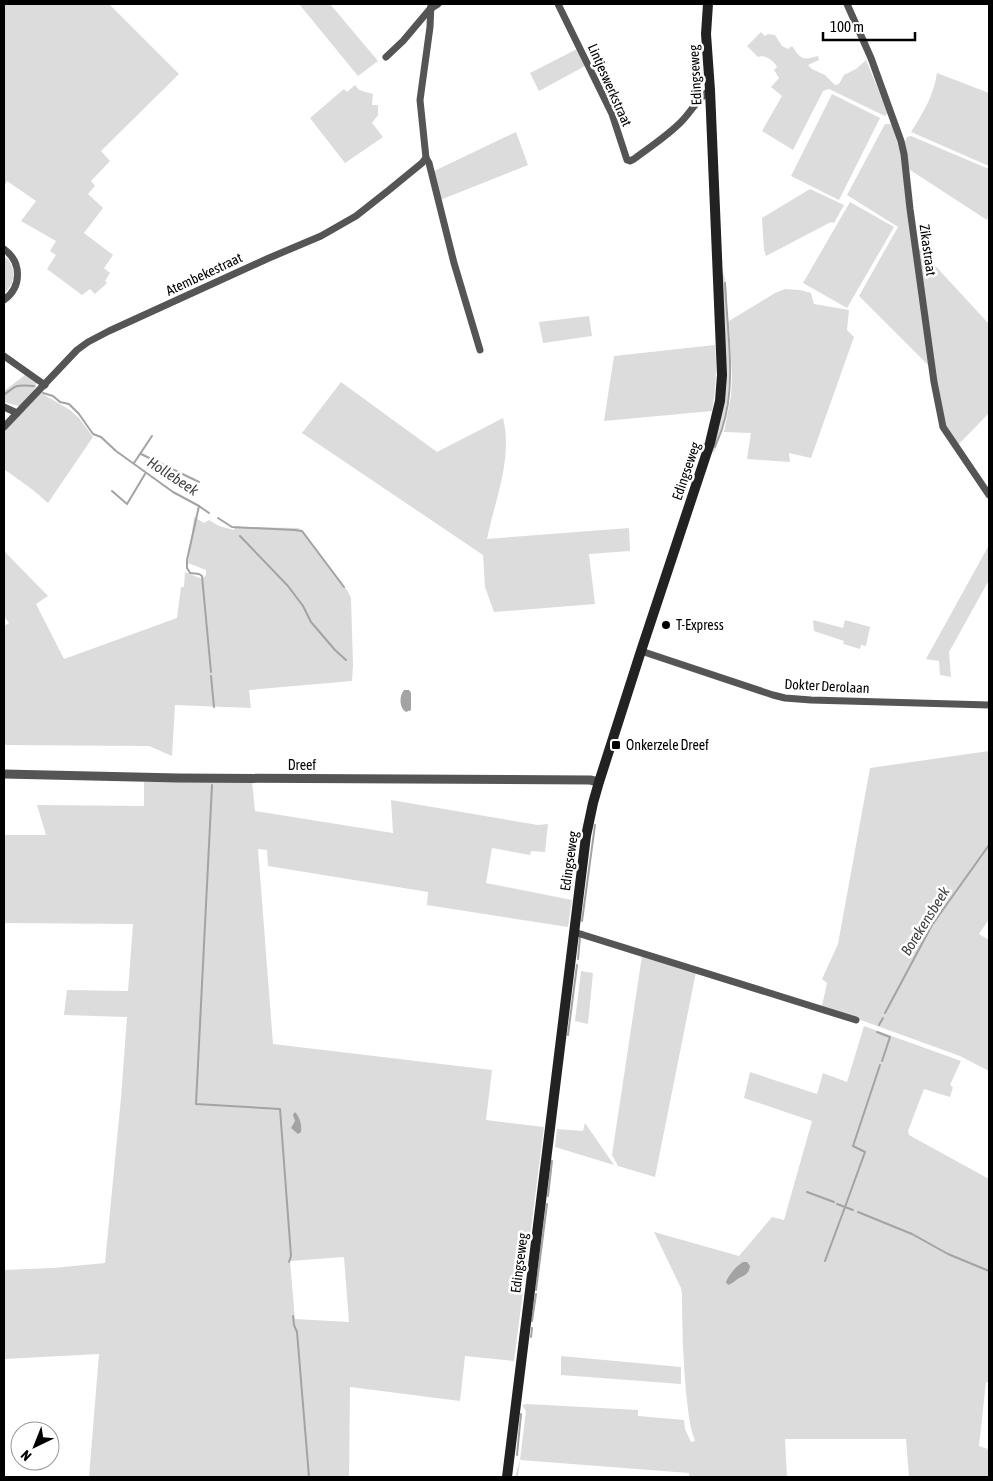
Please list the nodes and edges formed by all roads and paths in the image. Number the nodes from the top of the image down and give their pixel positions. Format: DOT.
graph roads {
  1 [pos="438,4"];
  2 [pos="558,4"];
  3 [pos="708,4"];
  4 [pos="847,4"];
  5 [pos="430,6"];
  6 [pos="386,57"];
  7 [pos="710,90"];
  8 [pos="426,158"];
  9 [pos="4,249"];
  10 [pos="4,300"];
  11 [pos="480,350"];
  12 [pos="4,356"];
  13 [pos="45,385"];
  14 [pos="4,407"];
  15 [pos="17,413"];
  16 [pos="4,427"];
  17 [pos="989,495"];
  18 [pos="641,651"];
  19 [pos="989,705"];
  20 [pos="4,774"];
  21 [pos="599,782"];
  22 [pos="574,932"];
  23 [pos="856,1020"];
  24 [pos="507,1477"];
  1 -- 5 [label="street"];
  2 -- 7 [label="street, Lintjeswerkstraat"];
  3 -- 7 [label="main road, Edingseweg"];
  4 -- 17 [label="street, Zikastraat"];
  5 -- 6 [label="street"];
  5 -- 8 [label="street"];
  7 -- 18 [label="main road, Edingseweg"];
  8 -- 11 [label="street"];
  8 -- 13 [label="street, Atembekestraat"];
  9 -- 10 [label="street"];
  12 -- 13 [label="street"];
  13 -- 15 [label="street, Atembekestraat"];
  14 -- 15 [label="street"];
  15 -- 16 [label="street, Atembekestraat"];
  18 -- 19 [label="street, Dokter Derolaan"];
  18 -- 21 [label="main road, Edingseweg"];
  20 -- 21 [label="street, Dreef"];
  21 -- 22 [label="main road, Edingseweg"];
  22 -- 23 [label="street"];
  22 -- 24 [label="main road, Edingseweg"];
}
